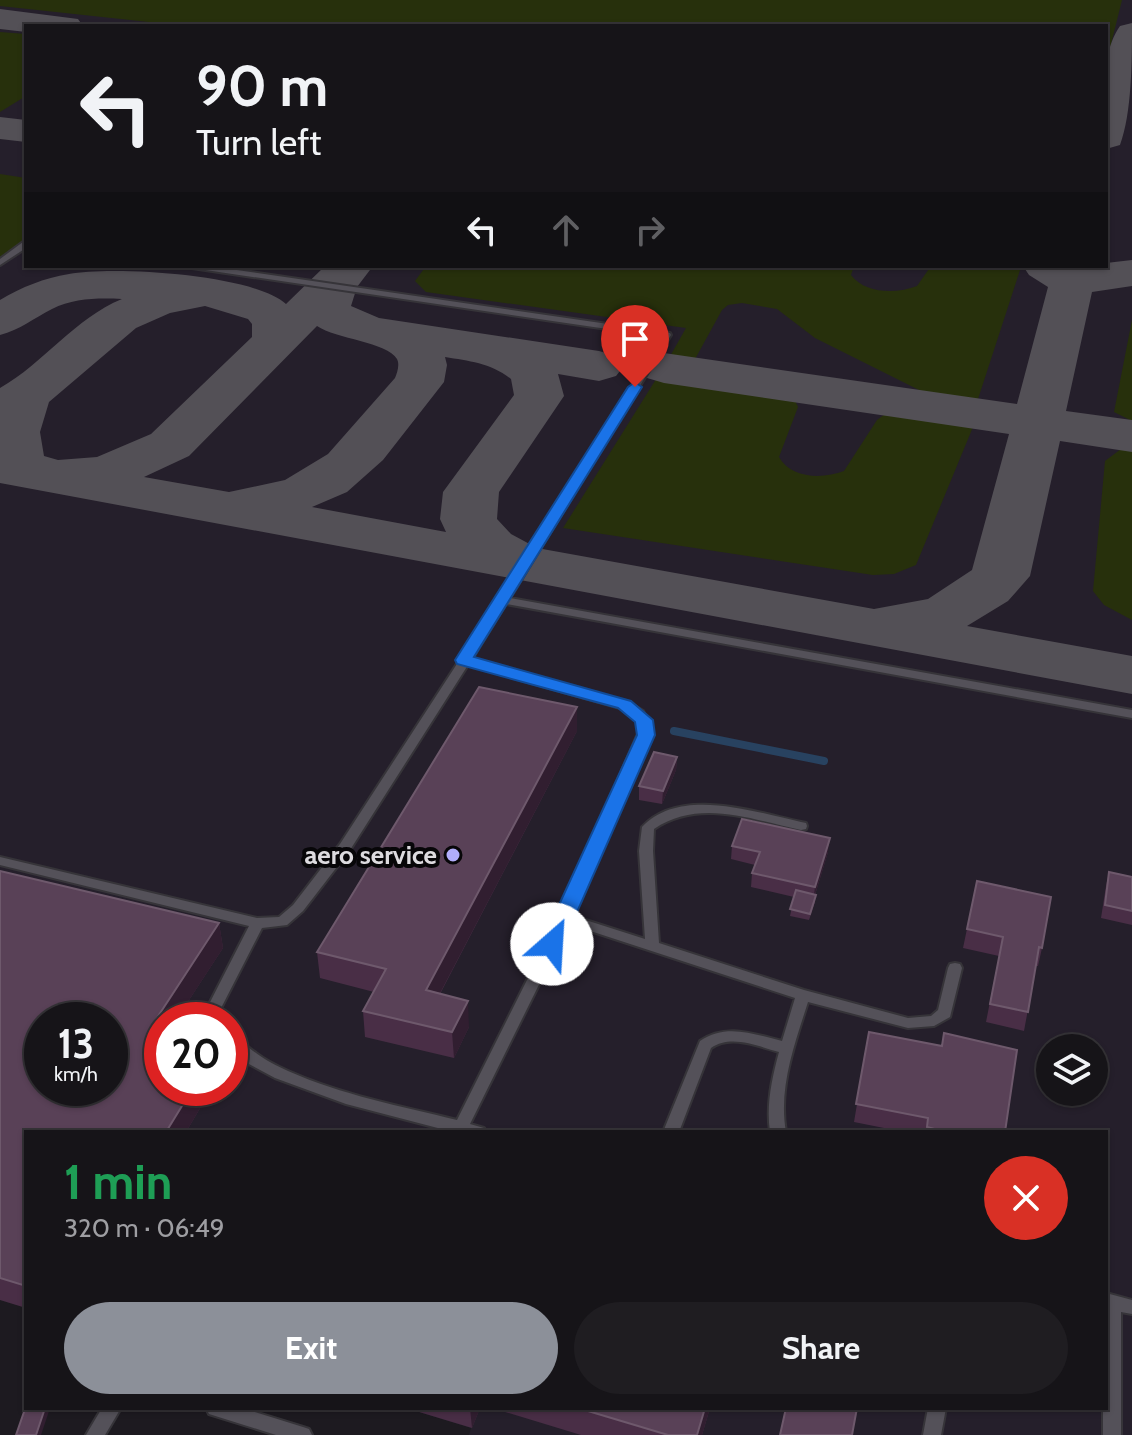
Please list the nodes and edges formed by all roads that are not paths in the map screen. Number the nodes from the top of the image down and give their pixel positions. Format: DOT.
graph roads {
  1 [pos="24,245"];
  2 [pos="0,263"];
  3 [pos="206,268"];
  4 [pos="503,600"];
  5 [pos="464,660"];
  6 [pos="1132,714"];
  7 [pos="801,826"];
  8 [pos="0,861"];
  9 [pos="565,918"];
  10 [pos="257,923"];
  11 [pos="652,946"];
  12 [pos="955,968"];
  13 [pos="803,995"];
  14 [pos="217,1002"];
  15 [pos="787,1048"];
  16 [pos="248,1057"];
  17 [pos="461,1127"];
  18 [pos="471,1130"];
  19 [pos="672,1130"];
  20 [pos="777,1130"];
  21 [pos="1110,1301"];
  22 [pos="1132,1307"];
  23 [pos="111,1410"];
  24 [pos="222,1410"];
  25 [pos="937,1410"];
  26 [pos="95,1435"];
  27 [pos="303,1435"];
  28 [pos="932,1435"];
  29 [pos="1112,1435"];
  1 -- 2 [label="lane"];
  3 -- 4 [label="lane"];
  4 -- 5 [label="lane"];
  4 -- 6 [label="lane"];
  5 -- 9 [label="lane"];
  5 -- 10 [label="lane"];
  7 -- 11 [label="lane"];
  8 -- 10 [label="lane"];
  9 -- 11 [label="lane"];
  9 -- 17 [label="lane"];
  10 -- 14 [label="lane"];
  11 -- 13 [label="lane"];
  12 -- 13 [label="lane"];
  13 -- 15 [label="lane"];
  15 -- 19 [label="lane"];
  15 -- 20 [label="lane"];
  16 -- 17 [label="lane"];
  17 -- 18 [label="lane"];
  21 -- 22 [label="lane"];
  21 -- 29 [label="lane"];
  23 -- 26 [label="lane"];
  24 -- 27 [label="lane"];
  25 -- 28 [label="lane"];
}
